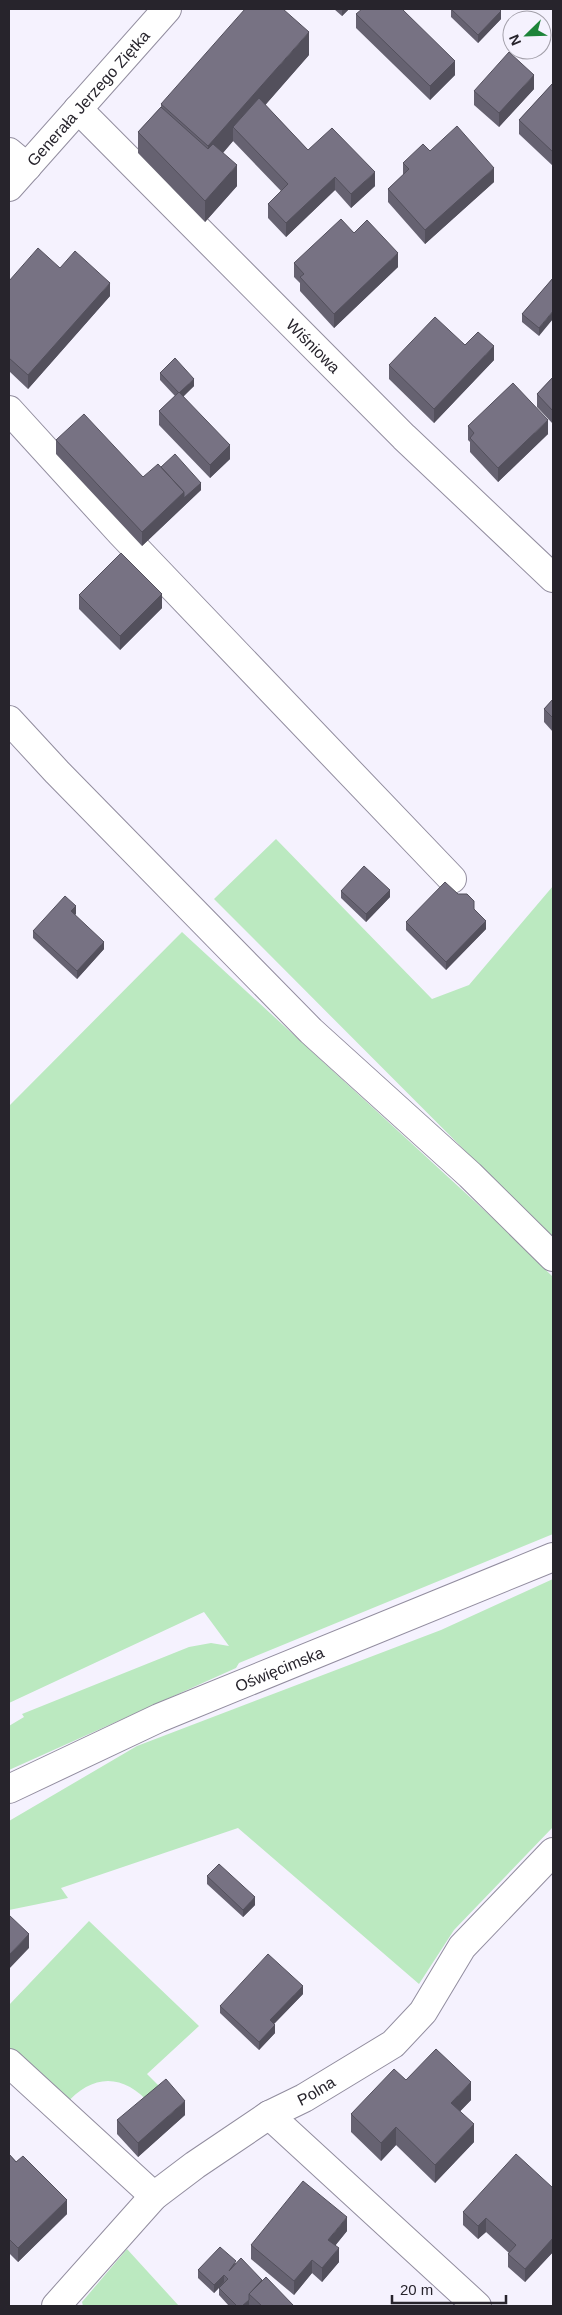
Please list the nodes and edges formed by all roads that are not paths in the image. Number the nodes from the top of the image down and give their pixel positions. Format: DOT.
graph roads {
  1 [pos="167,9"];
  2 [pos="78,109"];
  3 [pos="18,159"];
  4 [pos="9,187"];
  5 [pos="9,410"];
  6 [pos="553,578"];
  7 [pos="9,720"];
  8 [pos="452,879"];
  9 [pos="553,1257"];
  10 [pos="553,1557"];
  11 [pos="9,1789"];
  12 [pos="553,1852"];
  13 [pos="9,2063"];
  14 [pos="269,2115"];
  15 [pos="154,2196"];
  16 [pos="56,2306"];
  17 [pos="477,2306"];
  1 -- 2 [label="street, Generała Jerzego Ziętka"];
  2 -- 3 [label="street, Generała Jerzego Ziętka"];
  2 -- 6 [label="street, Wiśniowa"];
  3 -- 4 [label="street, Generała Jerzego Ziętka"];
  5 -- 8 [label="street"];
  7 -- 9 [label="street"];
  10 -- 11 [label="street, Oświęcimska"];
  12 -- 14 [label="street, Polna"];
  13 -- 15 [label="street"];
  14 -- 15 [label="street, Polna"];
  14 -- 17 [label="street"];
  15 -- 16 [label="street, Polna"];
}
